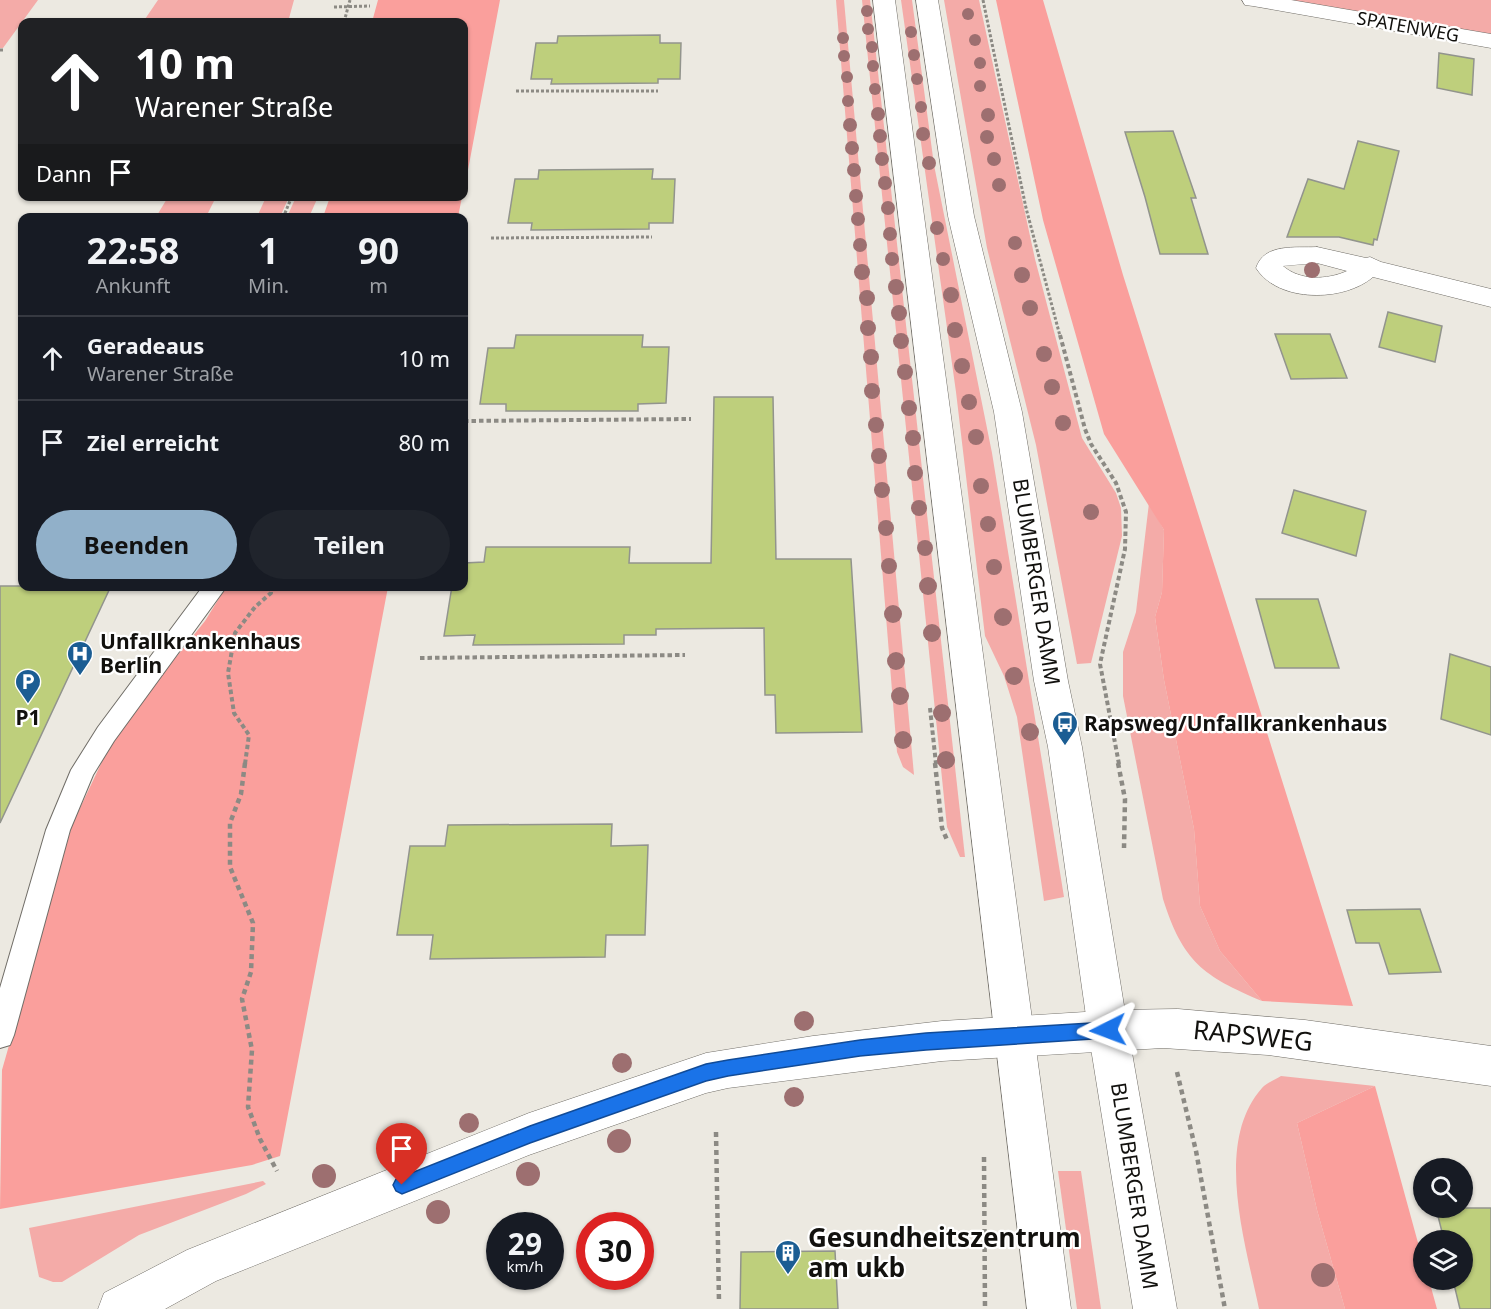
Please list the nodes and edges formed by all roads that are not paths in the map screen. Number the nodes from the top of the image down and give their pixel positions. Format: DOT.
graph roads {
  1 [pos="884,0"];
  2 [pos="927,0"];
  3 [pos="1253,0"];
  4 [pos="1491,41"];
  5 [pos="1370,266"];
  6 [pos="1491,298"];
  7 [pos="212,591"];
  8 [pos="1108,1030"];
  9 [pos="1014,1034"];
  10 [pos="0,1035"];
  11 [pos="1491,1066"];
  12 [pos="120,1309"];
  13 [pos="1049,1309"];
  14 [pos="1155,1309"];
  1 -- 9 [label="main road"];
  2 -- 8 [label="main road, BLUMBERGER DAMM"];
  3 -- 4 [label="main road, SPATENWEG"];
  5 -- 6 [label="main road"];
  7 -- 10 [label="lane"];
  8 -- 9 [label="main road, RAPSWEG"];
  8 -- 11 [label="main road, RAPSWEG"];
  8 -- 14 [label="main road, BLUMBERGER DAMM"];
  9 -- 12 [label="main road, RAPSWEG"];
  9 -- 13 [label="main road"];
}
